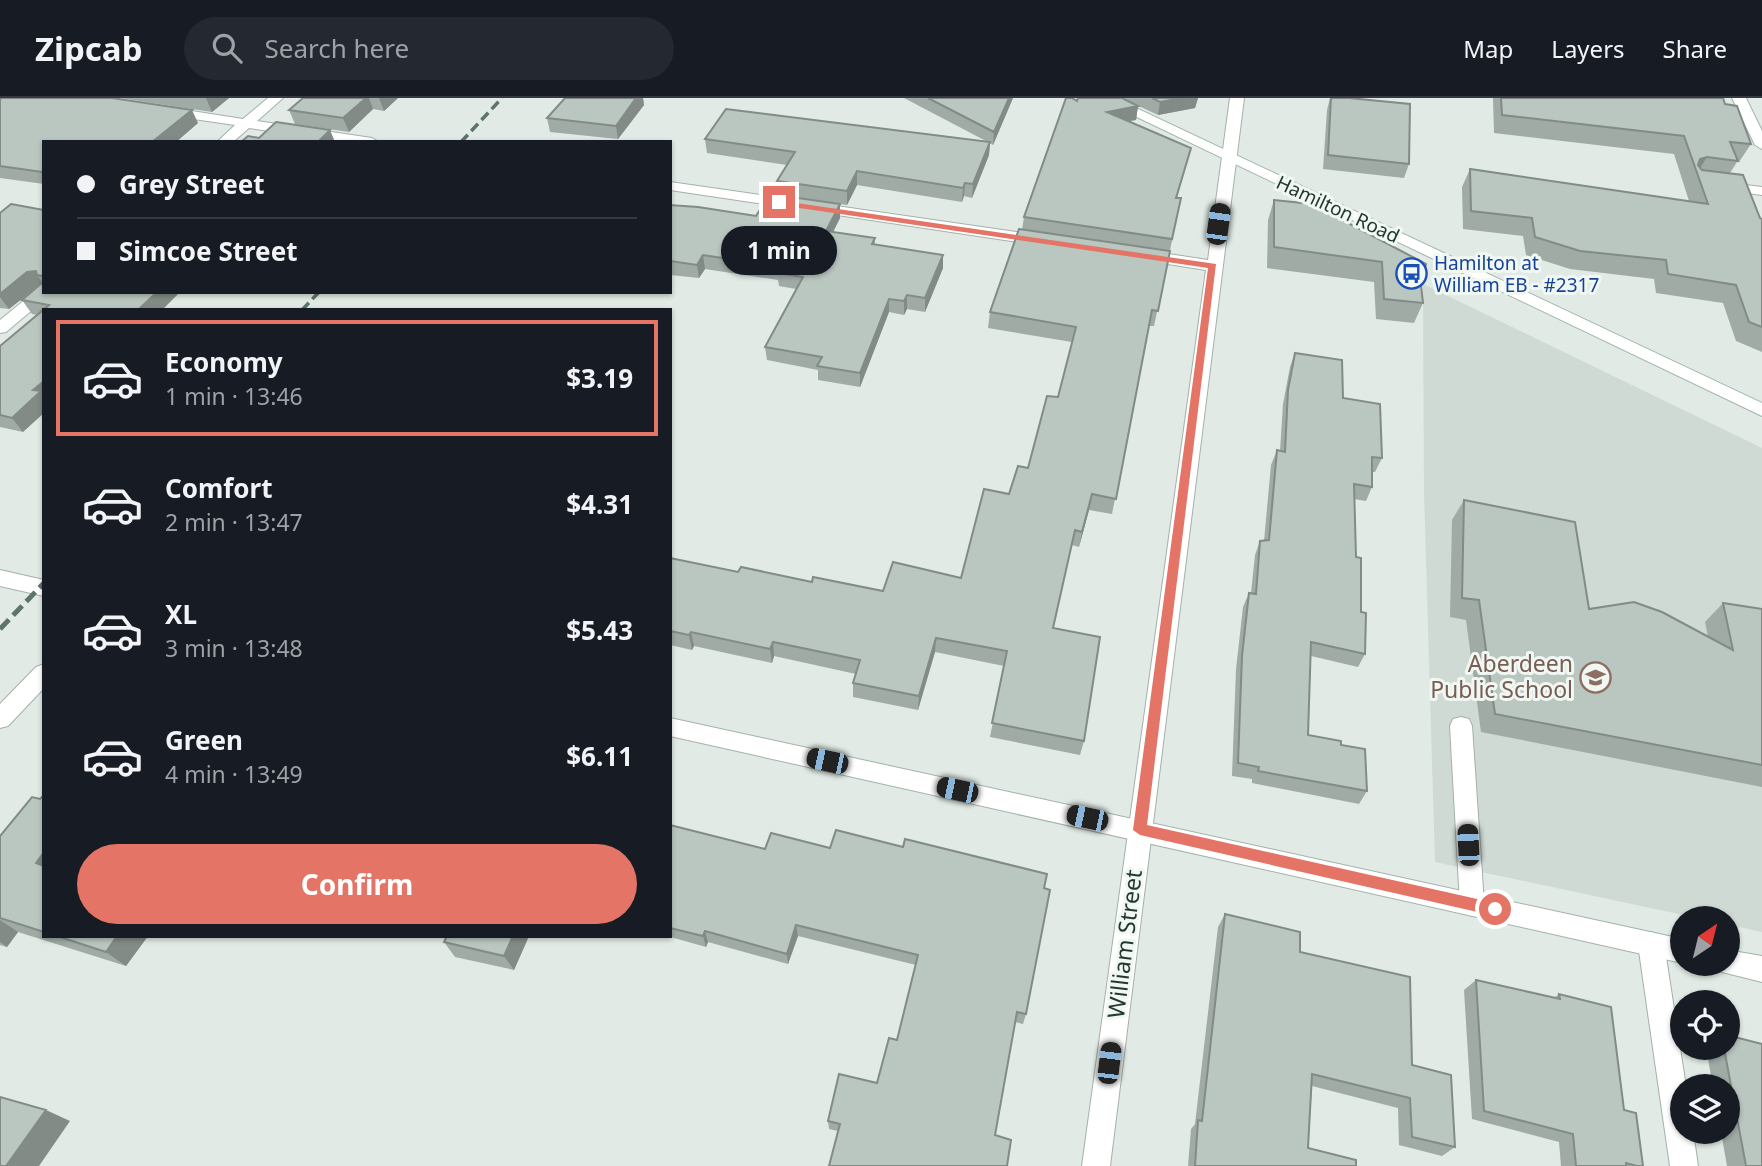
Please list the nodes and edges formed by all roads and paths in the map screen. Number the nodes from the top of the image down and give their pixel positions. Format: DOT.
graph roads {
  1 [pos="276,98"];
  2 [pos="1104,98"];
  3 [pos="1237,98"];
  4 [pos="1739,98"];
  5 [pos="154,110"];
  6 [pos="246,123"];
  7 [pos="226,140"];
  8 [pos="359,140"];
  9 [pos="1762,145"];
  10 [pos="1227,156"];
  11 [pos="1709,184"];
  12 [pos="672,186"];
  13 [pos="1762,191"];
  14 [pos="1063,244"];
  15 [pos="1131,254"];
  16 [pos="1213,266"];
  17 [pos="42,294"];
  18 [pos="0,328"];
  19 [pos="1762,410"];
  20 [pos="0,578"];
  21 [pos="42,588"];
  22 [pos="42,675"];
  23 [pos="0,719"];
  24 [pos="1461,726"];
  25 [pos="672,727"];
  26 [pos="1140,830"];
  27 [pos="1472,904"];
  28 [pos="1651,944"];
  29 [pos="1670,948"];
  30 [pos="1740,964"];
  31 [pos="1762,969"];
  32 [pos="1096,1166"];
  33 [pos="1684,1166"];
  1 -- 6 [label="street"];
  2 -- 10 [label="street, Hamilton Road"];
  3 -- 10 [label="street, William Street"];
  4 -- 9 [label="street"];
  5 -- 6 [label="street"];
  6 -- 7 [label="street"];
  6 -- 8 [label="street"];
  10 -- 16 [label="street, William Street"];
  10 -- 19 [label="street, Hamilton Road"];
  11 -- 13 [label="street"];
  12 -- 14 [label="street"];
  15 -- 16 [label="street"];
  16 -- 26 [label="street, William Street"];
  17 -- 18 [label="street"];
  20 -- 21 [label="street"];
  22 -- 23 [label="street"];
  24 -- 27 [label="street"];
  25 -- 26 [label="street"];
  26 -- 27 [label="street"];
  26 -- 32 [label="street, William Street"];
  27 -- 28 [label="street"];
  28 -- 29 [label="street"];
  28 -- 33 [label="street"];
  30 -- 31 [label="street"];
}
